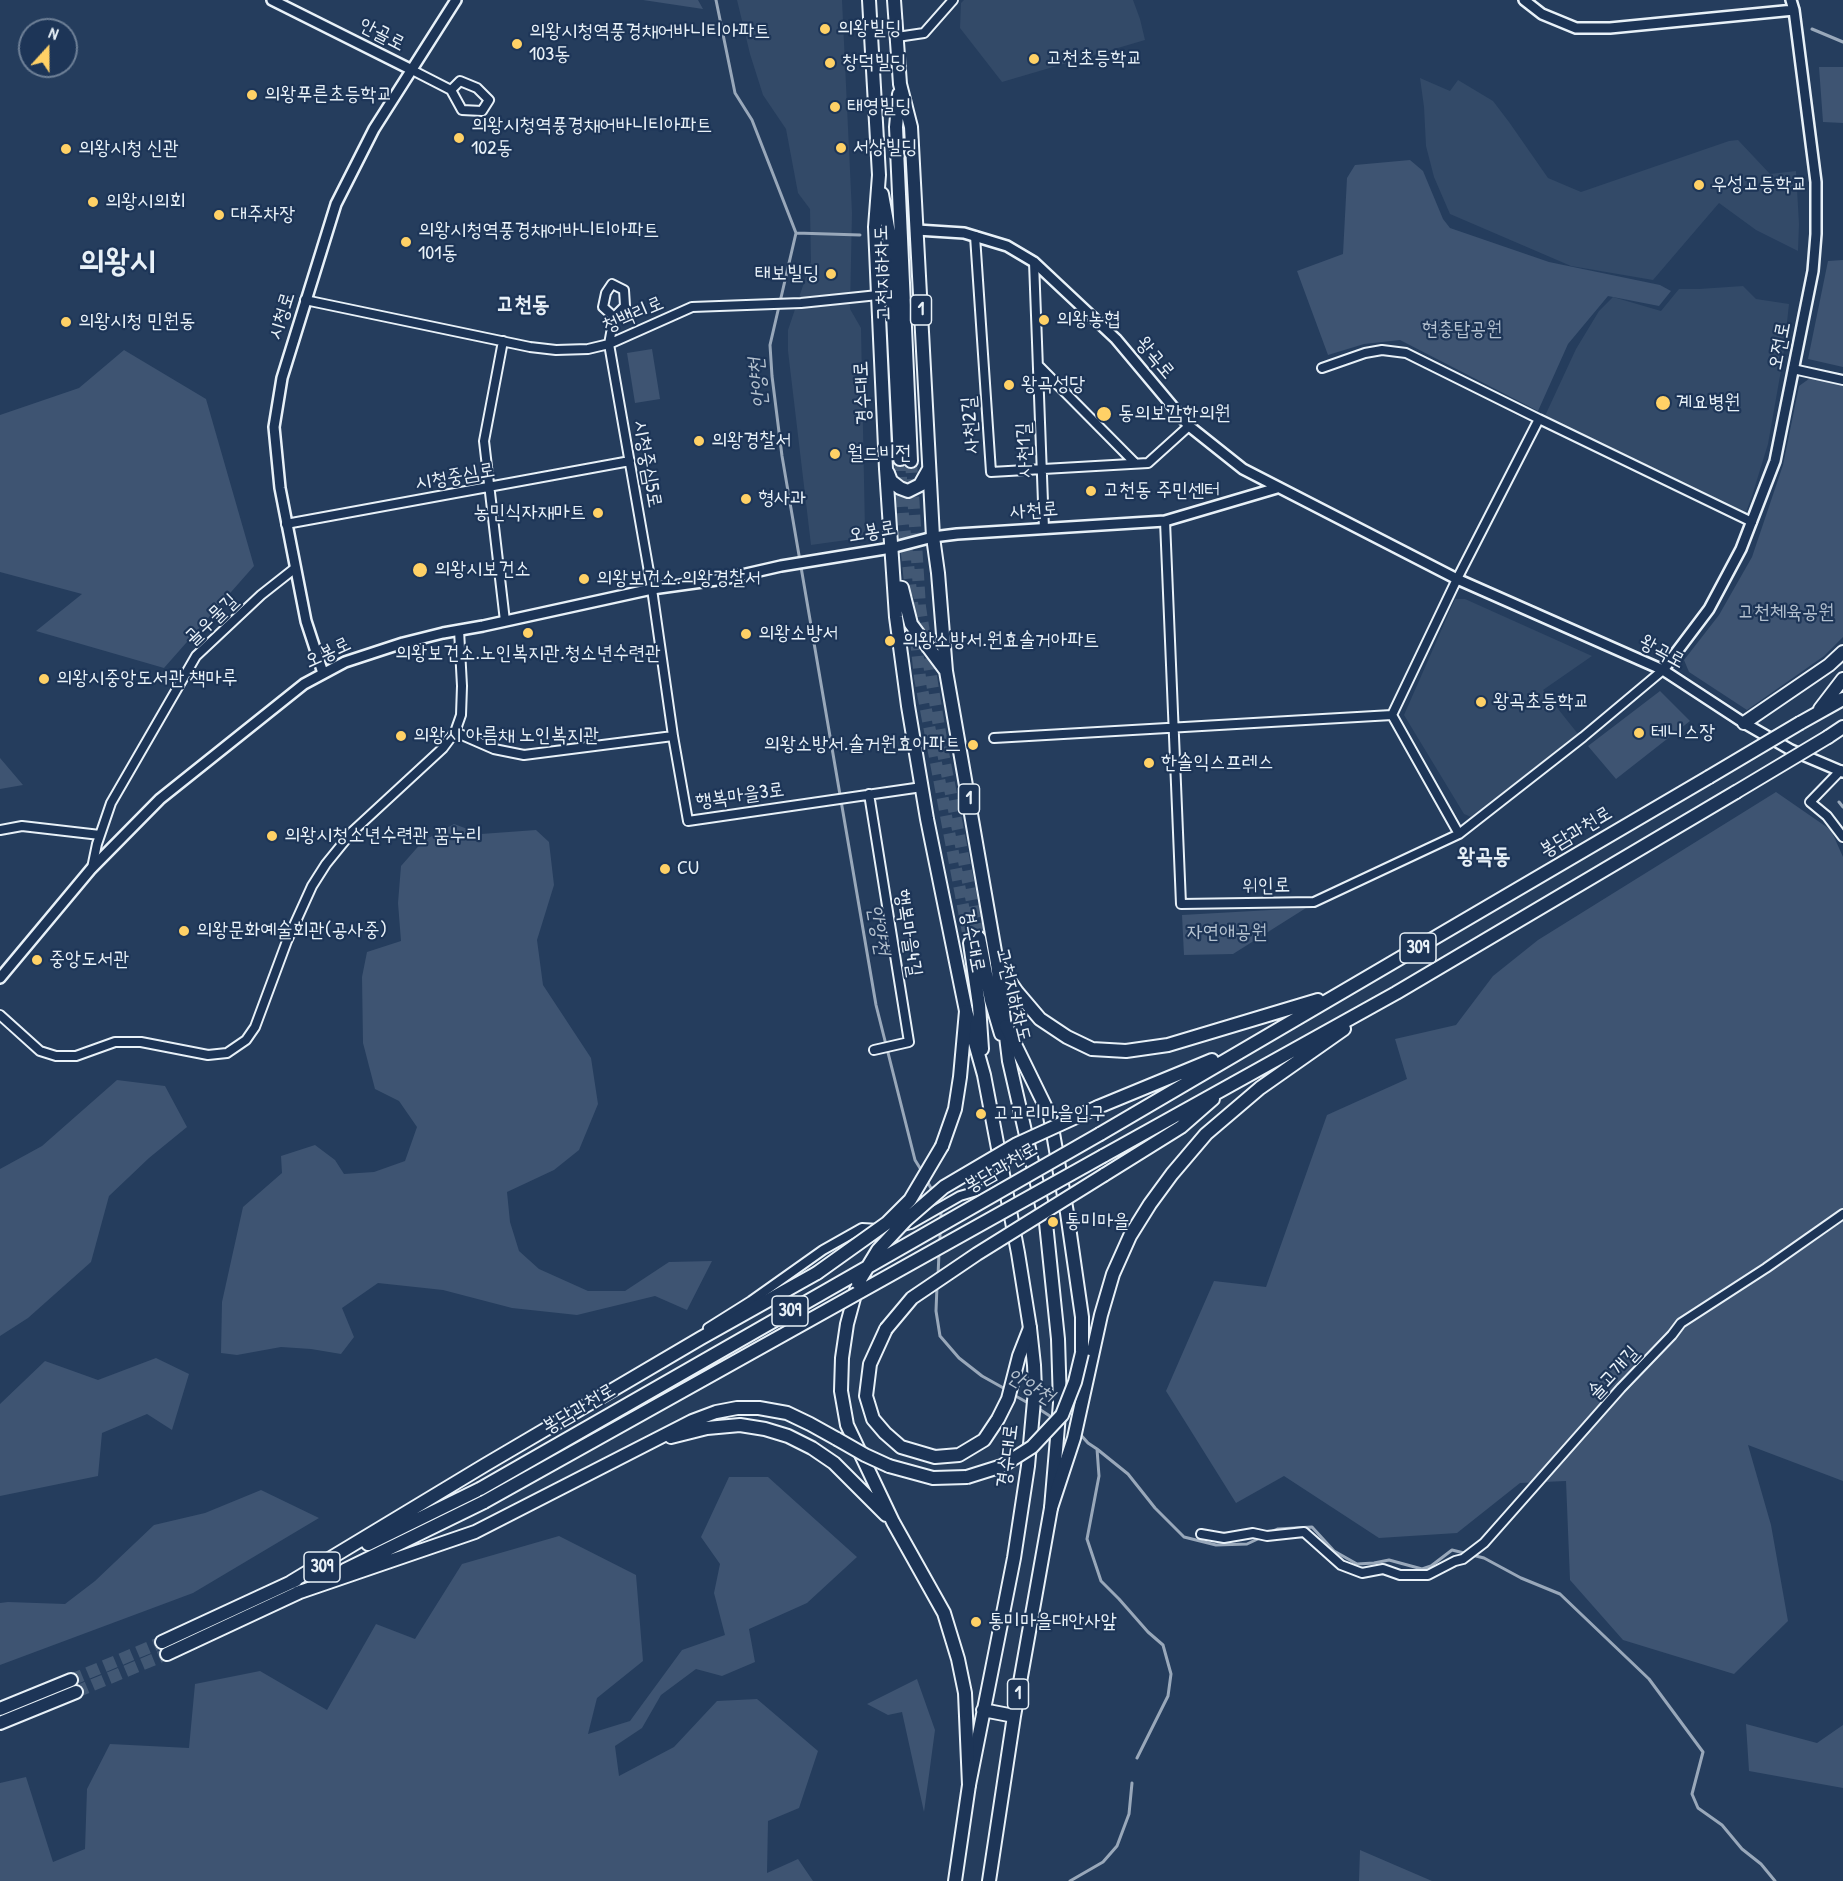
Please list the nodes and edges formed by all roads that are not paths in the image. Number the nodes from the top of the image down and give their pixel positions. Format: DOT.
graph roads {
  1 [pos="272,0"];
  2 [pos="456,0"];
  3 [pos="869,0"];
  4 [pos="894,0"];
  5 [pos="952,0"];
  6 [pos="1524,0"];
  7 [pos="1791,0"];
  8 [pos="285,3"];
  9 [pos="1794,10"];
  10 [pos="897,37"];
  11 [pos="412,70"];
  12 [pos="900,84"];
  13 [pos="451,90"];
  14 [pos="879,175"];
  15 [pos="917,230"];
  16 [pos="975,236"];
  17 [pos="1034,262"];
  18 [pos="878,295"];
  19 [pos="306,300"];
  20 [pos="614,317"];
  21 [pos="503,341"];
  22 [pos="609,344"];
  23 [pos="1038,365"];
  24 [pos="1322,368"];
  25 [pos="1793,369"];
  26 [pos="1843,380"];
  27 [pos="1539,419"];
  28 [pos="1189,426"];
  29 [pos="630,461"];
  30 [pos="1135,463"];
  31 [pos="1042,468"];
  32 [pos="886,469"];
  33 [pos="929,469"];
  34 [pos="490,487"];
  35 [pos="1277,488"];
  36 [pos="1165,520"];
  37 [pos="1752,522"];
  38 [pos="286,524"];
  39 [pos="1044,529"];
  40 [pos="933,537"];
  41 [pos="891,548"];
  42 [pos="294,568"];
  43 [pos="1457,579"];
  44 [pos="652,589"];
  45 [pos="895,596"];
  46 [pos="505,621"];
  47 [pos="459,630"];
  48 [pos="1843,652"];
  49 [pos="1663,670"];
  50 [pos="946,671"];
  51 [pos="323,673"];
  52 [pos="1843,679"];
  53 [pos="1843,699"];
  54 [pos="1817,713"];
  55 [pos="1392,715"];
  56 [pos="1744,723"];
  57 [pos="1843,727"];
  58 [pos="1173,728"];
  59 [pos="456,732"];
  60 [pos="673,736"];
  61 [pos="994,738"];
  62 [pos="1842,771"];
  63 [pos="922,787"];
  64 [pos="869,794"];
  65 [pos="0,830"];
  66 [pos="1459,834"];
  67 [pos="100,835"];
  68 [pos="1843,837"];
  69 [pos="91,869"];
  70 [pos="997,963"];
  71 [pos="0,978"];
  72 [pos="1339,993"];
  73 [pos="1396,993"];
  74 [pos="966,1011"];
  75 [pos="0,1015"];
  76 [pos="1006,1026"];
  77 [pos="1249,1045"];
  78 [pos="874,1050"];
  79 [pos="1009,1061"];
  80 [pos="984,1075"];
  81 [pos="1233,1083"];
  82 [pos="1004,1183"];
  83 [pos="1843,1214"];
  84 [pos="1030,1328"];
  85 [pos="548,1425"];
  86 [pos="653,1442"];
  87 [pos="1051,1508"];
  88 [pos="893,1522"];
  89 [pos="1201,1534"];
  90 [pos="294,1588"];
  91 [pos="162,1642"];
  92 [pos="167,1654"];
  93 [pos="71,1680"];
  94 [pos="76,1692"];
  95 [pos="0,1708"];
  96 [pos="983,1710"];
  97 [pos="1014,1716"];
  98 [pos="0,1723"];
  99 [pos="969,1785"];
  100 [pos="955,1881"];
  101 [pos="989,1881"];
  1 -- 8 [label="street, 안골로"];
  2 -- 11 [label="street, 시청로"];
  3 -- 14 [label="main road, 경수대로 / 1"];
  4 -- 10 [label="main road, 경수대로 / 1"];
  5 -- 10 [label="street"];
  6 -- 9 [label="street"];
  7 -- 9 [label="street, 오전로"];
  8 -- 11 [label="street, 안골로"];
  9 -- 25 [label="street, 오전로"];
  10 -- 12 [label="main road, 경수대로 / 1"];
  11 -- 13 [label="street"];
  11 -- 19 [label="street, 시청로"];
  12 -- 14 [label="main road, 고천지하차도 / 1"];
  12 -- 15 [label="main road, 경수대로 / 1"];
  13 -- 13 [label="street"];
  14 -- 18 [label="main road, 경수대로 / 1"];
  15 -- 16 [label="street, 왕곡로"];
  15 -- 33 [label="main road, 경수대로 / 1"];
  16 -- 17 [label="street, 왕곡로"];
  16 -- 31 [label="street, 사천2길"];
  17 -- 23 [label="street, 사천1길"];
  17 -- 28 [label="street, 왕곡로"];
  18 -- 22 [label="street, 청백리로"];
  18 -- 32 [label="main road, 경수대로 / 1"];
  19 -- 21 [label="street, 청백리로"];
  19 -- 38 [label="street, 시청로"];
  20 -- 22 [label="street"];
  21 -- 22 [label="street, 청백리로"];
  21 -- 34 [label="street"];
  22 -- 29 [label="street, 시청중심5로"];
  23 -- 30 [label="street"];
  23 -- 31 [label="street, 사천1길"];
  24 -- 27 [label="street"];
  25 -- 26 [label="street"];
  25 -- 37 [label="street, 오전로"];
  27 -- 37 [label="street"];
  27 -- 43 [label="street"];
  28 -- 30 [label="street, 사천2길"];
  28 -- 35 [label="street, 왕곡로"];
  29 -- 34 [label="street, 시청중심로"];
  29 -- 44 [label="street, 시청중심5로"];
  30 -- 31 [label="street, 사천2길"];
  31 -- 39 [label="street, 사천1길"];
  32 -- 33 [label="main road"];
  32 -- 41 [label="main road, 경수대로 / 1"];
  33 -- 40 [label="main road, 경수대로 / 1"];
  34 -- 38 [label="street, 시청중심로"];
  34 -- 46 [label="street"];
  35 -- 36 [label="street, 사천로"];
  35 -- 43 [label="street, 왕곡로"];
  36 -- 39 [label="street, 사천로"];
  36 -- 58 [label="street, 위인로"];
  37 -- 49 [label="street, 오전로"];
  38 -- 42 [label="street, 시청로"];
  39 -- 40 [label="street, 사천로"];
  40 -- 41 [label="street, 오봉로"];
  40 -- 50 [label="main road, 경수대로 / 1"];
  41 -- 44 [label="street, 오봉로"];
  41 -- 45 [label="main road, 경수대로 / 1"];
  42 -- 51 [label="street, 시청로"];
  42 -- 67 [label="street, 골우물길"];
  43 -- 49 [label="street, 왕곡로"];
  43 -- 55 [label="street"];
  44 -- 46 [label="street, 오봉로"];
  44 -- 60 [label="street, 행복마을3로"];
  45 -- 50 [label="main road"];
  45 -- 63 [label="main road, 경수대로 / 1"];
  46 -- 47 [label="street, 오봉로"];
  47 -- 51 [label="street, 오봉로"];
  47 -- 59 [label="street"];
  48 -- 56 [label="main road"];
  49 -- 56 [label="street, 왕곡로"];
  49 -- 66 [label="street, 위인로"];
  50 -- 70 [label="main road, 경수대로 / 1"];
  51 -- 69 [label="street, 오봉로"];
  52 -- 54 [label="main road"];
  53 -- 54 [label="main road, 봉담과천로 / 309"];
  54 -- 72 [label="main road, 봉담과천로 / 309, bridge"];
  55 -- 58 [label="street"];
  55 -- 66 [label="street"];
  56 -- 62 [label="street, 왕곡로"];
  57 -- 73 [label="main road, 봉담과천로 / 309, bridge"];
  58 -- 61 [label="street"];
  58 -- 66 [label="street, 위인로"];
  59 -- 60 [label="street"];
  59 -- 75 [label="street"];
  60 -- 64 [label="street, 행복마을3로"];
  62 -- 68 [label="street"];
  63 -- 64 [label="street, 행복마을3로"];
  63 -- 74 [label="main road, 경수대로 / 1"];
  64 -- 78 [label="street, 행복마을4길"];
  65 -- 67 [label="street"];
  67 -- 69 [label="street, 골우물길"];
  69 -- 71 [label="street, 오봉로"];
  70 -- 72 [label="main road"];
  70 -- 76 [label="main road, 경수대로 / 1"];
  72 -- 77 [label="main road, 봉담과천로 / 309"];
  73 -- 81 [label="main road, 봉담과천로 / 309"];
  73 -- 87 [label="main road"];
  74 -- 80 [label="main road, 경수대로 / 1"];
  74 -- 90 [label="main road, bridge"];
  76 -- 79 [label="main road, 경수대로 / 1"];
  76 -- 86 [label="main road, bridge"];
  77 -- 88 [label="main road, bridge"];
  77 -- 90 [label="main road, 봉담과천로 / 309, bridge"];
  79 -- 80 [label="main road, 고천지하차도 / 1"];
  79 -- 87 [label="main road, 경수대로 / 1, bridge"];
  80 -- 82 [label="main road, 경수대로 / 1"];
  81 -- 84 [label="main road, bridge"];
  81 -- 90 [label="main road, 봉담과천로 / 309, bridge"];
  82 -- 84 [label="main road, 경수대로 / 1"];
  82 -- 85 [label="street"];
  83 -- 89 [label="street, 솔고개길"];
  84 -- 96 [label="main road, 경수대로 / 1"];
  86 -- 88 [label="main road"];
  86 -- 90 [label="main road"];
  87 -- 97 [label="main road, 경수대로 / 1"];
  88 -- 99 [label="main road"];
  90 -- 91 [label="main road, 봉담과천로 / 309"];
  90 -- 92 [label="main road, 봉담과천로 / 309"];
  93 -- 95 [label="main road"];
  94 -- 98 [label="main road"];
  96 -- 97 [label="main road"];
  96 -- 99 [label="main road, 경수대로 / 1"];
  97 -- 101 [label="main road, 경수대로 / 1"];
  99 -- 100 [label="main road, 경수대로 / 1"];
}
